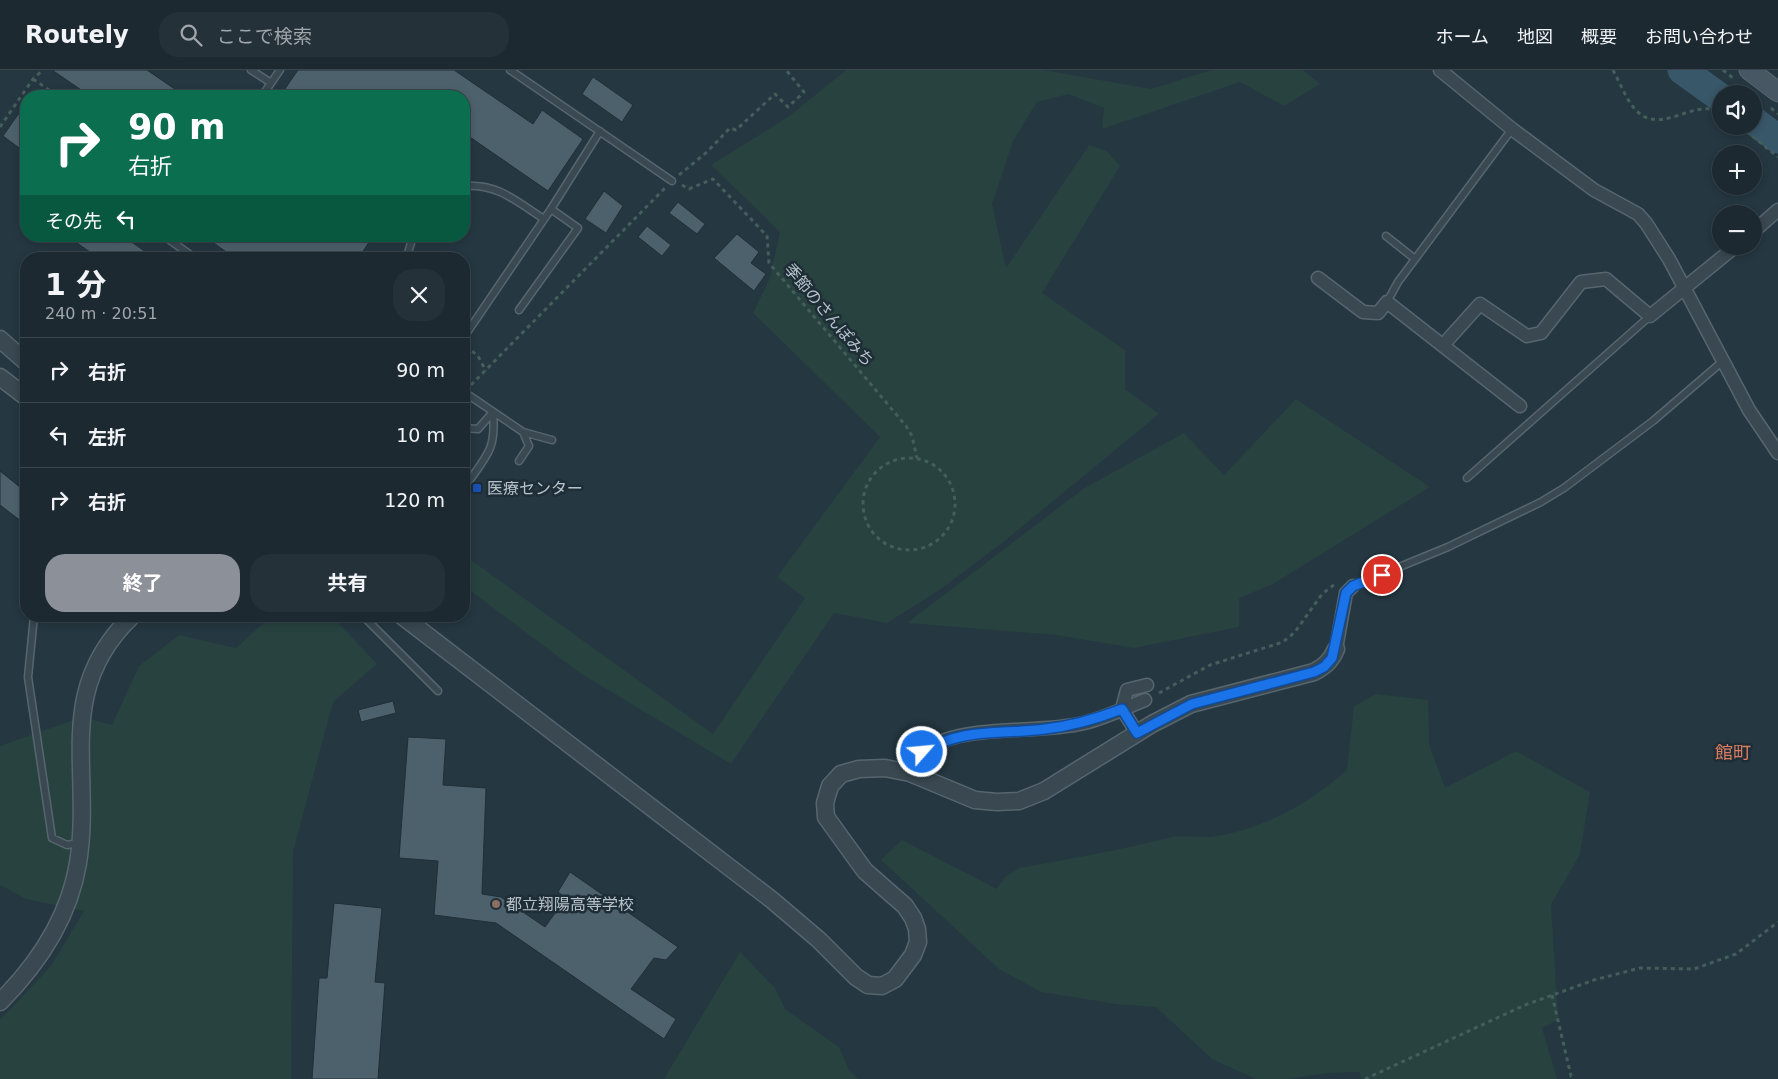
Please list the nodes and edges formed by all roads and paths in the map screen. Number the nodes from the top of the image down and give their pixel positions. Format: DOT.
graph roads {
  1 [pos="43,70"];
  2 [pos="252,70"];
  3 [pos="280,70"];
  4 [pos="510,70"];
  5 [pos="786,70"];
  6 [pos="1440,70"];
  7 [pos="1613,70"];
  8 [pos="1750,70"];
  9 [pos="33,78"];
  10 [pos="271,83"];
  11 [pos="25,90"];
  12 [pos="50,90"];
  13 [pos="266,90"];
  14 [pos="1778,92"];
  15 [pos="20,97"];
  16 [pos="1712,110"];
  17 [pos="0,127"];
  18 [pos="1512,129"];
  19 [pos="600,131"];
  20 [pos="1751,135"];
  21 [pos="1778,157"];
  22 [pos="672,181"];
  23 [pos="470,187"];
  24 [pos="551,209"];
  25 [pos="1778,210"];
  26 [pos="544,219"];
  27 [pos="1762,224"];
  28 [pos="1386,236"];
  29 [pos="172,242"];
  30 [pos="186,252"];
  31 [pos="1725,255"];
  32 [pos="1415,259"];
  33 [pos="1318,278"];
  34 [pos="1685,288"];
  35 [pos="1387,302"];
  36 [pos="518,310"];
  37 [pos="1650,316"];
  38 [pos="470,326"];
  39 [pos="0,339"];
  40 [pos="1444,344"];
  41 [pos="470,349"];
  42 [pos="20,357"];
  43 [pos="1723,361"];
  44 [pos="486,371"];
  45 [pos="0,377"];
  46 [pos="470,386"];
  47 [pos="20,392"];
  48 [pos="470,396"];
  49 [pos="1520,406"];
  50 [pos="493,412"];
  51 [pos="470,428"];
  52 [pos="523,432"];
  53 [pos="552,440"];
  54 [pos="1778,452"];
  55 [pos="917,458"];
  56 [pos="519,461"];
  57 [pos="1467,478"];
  58 [pos="470,480"];
  59 [pos="1353,586"];
  60 [pos="33,622"];
  61 [pos="127,622"];
  62 [pos="369,622"];
  63 [pos="410,622"];
  64 [pos="1336,649"];
  65 [pos="1147,686"];
  66 [pos="438,691"];
  67 [pos="1145,700"];
  68 [pos="1122,709"];
  69 [pos="1137,733"];
  70 [pos="910,773"];
  71 [pos="81,842"];
  72 [pos="1778,922"];
  73 [pos="1552,996"];
  74 [pos="0,1002"];
  75 [pos="1365,1079"];
  76 [pos="1575,1079"];
  1 -- 9 [label="path"];
  2 -- 10 [label="lane"];
  3 -- 10 [label="lane"];
  4 -- 19 [label="lane"];
  5 -- 22 [label="path"];
  6 -- 18 [label="street"];
  7 -- 16 [label="path"];
  8 -- 14 [label="main road"];
  9 -- 11 [label="path"];
  9 -- 12 [label="path"];
  10 -- 13 [label="lane"];
  15 -- 17 [label="path"];
  18 -- 32 [label="lane"];
  18 -- 34 [label="street"];
  19 -- 22 [label="lane"];
  19 -- 24 [label="lane"];
  20 -- 21 [label="path"];
  22 -- 44 [label="path"];
  22 -- 55 [label="path, 季節のさんぽみち"];
  23 -- 26 [label="lane"];
  24 -- 26 [label="lane"];
  24 -- 36 [label="lane"];
  25 -- 27 [label="street"];
  26 -- 38 [label="lane"];
  28 -- 32 [label="lane"];
  29 -- 30 [label="lane"];
  31 -- 34 [label="street"];
  32 -- 35 [label="lane"];
  33 -- 35 [label="street"];
  34 -- 37 [label="street"];
  34 -- 43 [label="street"];
  35 -- 40 [label="street"];
  37 -- 40 [label="street"];
  37 -- 57 [label="lane"];
  39 -- 42 [label="street"];
  40 -- 49 [label="street"];
  41 -- 44 [label="path"];
  43 -- 54 [label="street"];
  43 -- 59 [label="lane"];
  44 -- 46 [label="path"];
  45 -- 47 [label="street"];
  48 -- 50 [label="lane"];
  50 -- 51 [label="lane"];
  50 -- 52 [label="lane"];
  50 -- 58 [label="lane"];
  52 -- 53 [label="lane"];
  52 -- 56 [label="lane"];
  55 -- 55 [label="path"];
  59 -- 64 [label="street"];
  59 -- 67 [label="path"];
  60 -- 71 [label="lane"];
  61 -- 71 [label="street"];
  62 -- 66 [label="lane"];
  63 -- 70 [label="street"];
  64 -- 69 [label="street"];
  65 -- 68 [label="street"];
  67 -- 68 [label="street"];
  68 -- 69 [label="street"];
  68 -- 70 [label="street"];
  69 -- 70 [label="street"];
  71 -- 74 [label="street"];
  72 -- 73 [label="path"];
  73 -- 75 [label="path"];
  73 -- 76 [label="path"];
}
